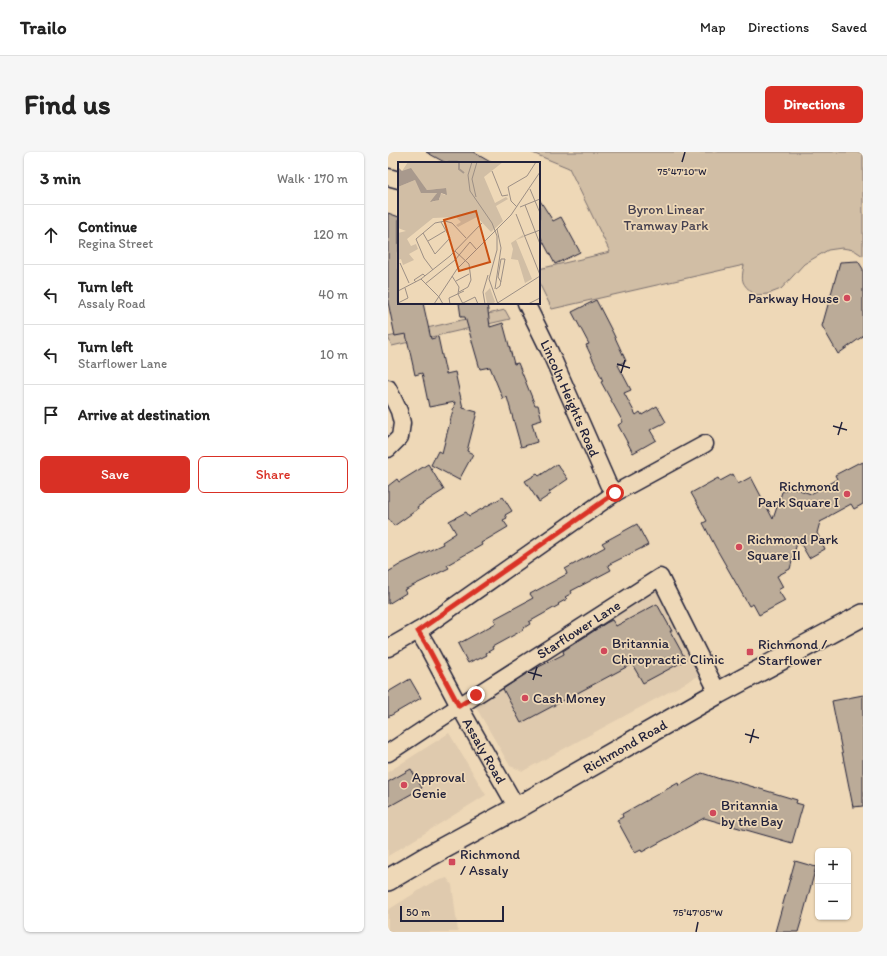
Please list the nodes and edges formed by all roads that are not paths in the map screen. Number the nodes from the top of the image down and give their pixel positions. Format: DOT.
graph roads {
  1 [pos="388,177"];
  2 [pos="398,180"];
  3 [pos="526,304"];
  4 [pos="388,388"];
  5 [pos="705,444"];
  6 [pos="388,448"];
  7 [pos="615,493"];
  8 [pos="863,615"];
  9 [pos="418,631"];
  10 [pos="388,648"];
  11 [pos="718,693"];
  12 [pos="459,706"];
  13 [pos="388,753"];
  14 [pos="517,808"];
  15 [pos="388,880"];
  1 -- 2 [label="street"];
  3 -- 7 [label="street, Lincoln Heights Road"];
  4 -- 6 [label="street"];
  5 -- 7 [label="street"];
  7 -- 9 [label="street"];
  8 -- 11 [label="main road, Richmond Road"];
  9 -- 10 [label="street"];
  9 -- 12 [label="street, Assaly Road"];
  11 -- 12 [label="street, Starflower Lane"];
  11 -- 14 [label="main road, Richmond Road"];
  12 -- 13 [label="street, Starflower Lane"];
  12 -- 14 [label="street, Assaly Road"];
  14 -- 15 [label="main road, Richmond Road"];
}
